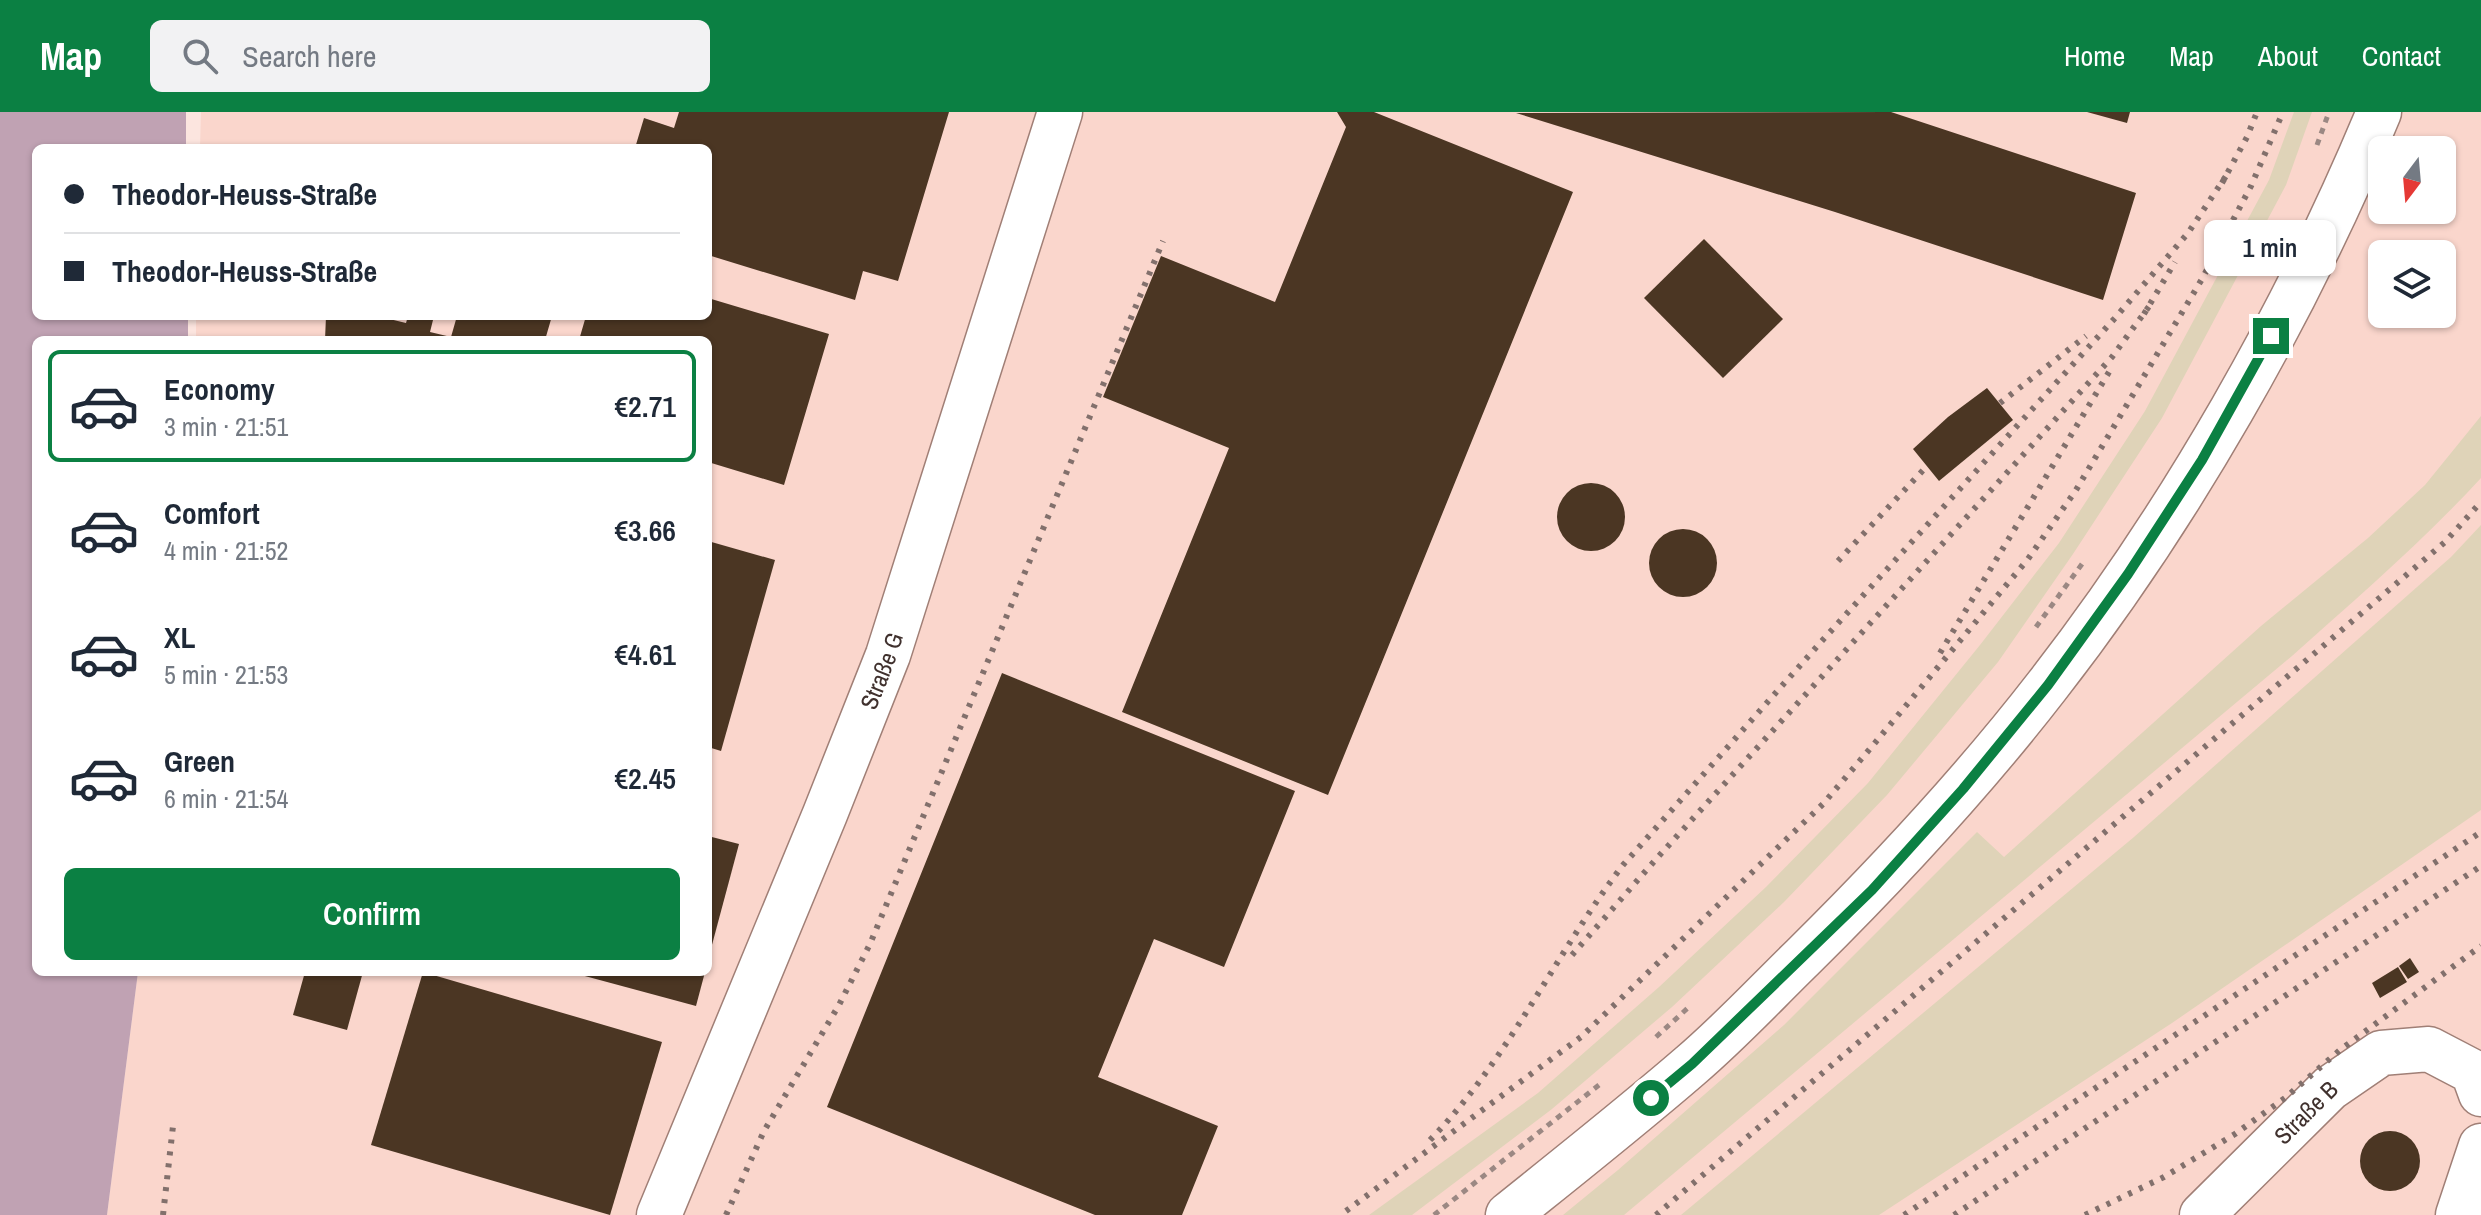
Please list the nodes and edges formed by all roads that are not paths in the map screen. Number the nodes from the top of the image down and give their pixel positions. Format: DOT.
graph roads {
  1 [pos="1060,112"];
  2 [pos="2379,112"];
  3 [pos="2481,1094"];
  4 [pos="2481,1146"];
  5 [pos="659,1215"];
  6 [pos="1508,1215"];
  7 [pos="2202,1215"];
  8 [pos="2458,1215"];
  1 -- 5 [label="main road, Straße G"];
  2 -- 6 [label="main road"];
  3 -- 7 [label="main road, Straße B"];
  4 -- 8 [label="main road"];
}
